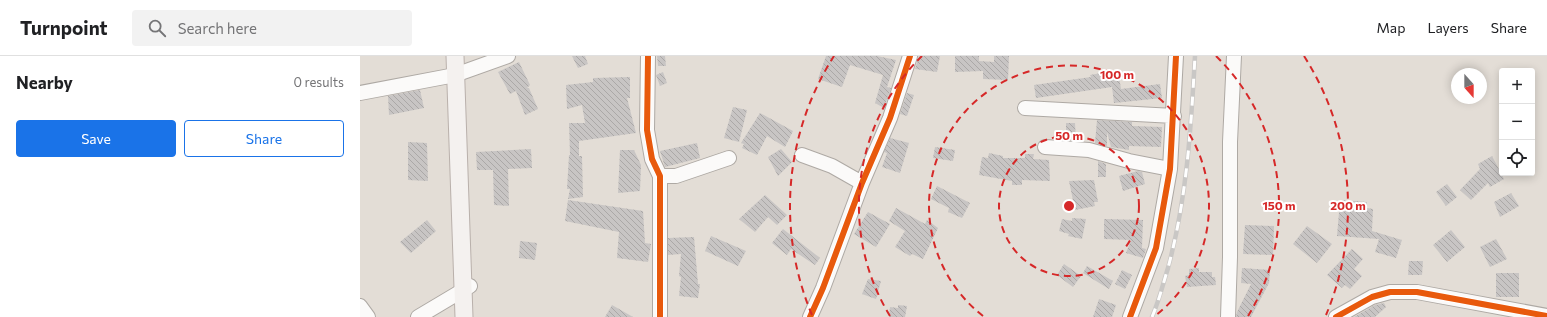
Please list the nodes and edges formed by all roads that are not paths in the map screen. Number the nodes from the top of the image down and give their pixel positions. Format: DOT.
graph roads {
  1 [pos="455,56"];
  2 [pos="508,56"];
  3 [pos="648,56"];
  4 [pos="910,56"];
  5 [pos="1176,56"];
  6 [pos="1234,56"];
  7 [pos="462,67"];
  8 [pos="360,93"];
  9 [pos="1025,108"];
  10 [pos="1174,116"];
  11 [pos="1045,147"];
  12 [pos="802,155"];
  13 [pos="729,158"];
  14 [pos="1170,169"];
  15 [pos="660,176"];
  16 [pos="862,183"];
  17 [pos="467,304"];
  18 [pos="360,306"];
  19 [pos="1547,316"];
  20 [pos="368,317"];
  21 [pos="418,317"];
  22 [pos="660,317"];
  23 [pos="810,317"];
  24 [pos="1130,317"];
  25 [pos="1228,317"];
  26 [pos="1336,317"];
  1 -- 7 [label="main road"];
  2 -- 7 [label="street"];
  3 -- 15 [label="street"];
  4 -- 16 [label="street"];
  5 -- 10 [label="street"];
  6 -- 25 [label="street"];
  7 -- 8 [label="street"];
  7 -- 17 [label="main road"];
  9 -- 10 [label="street"];
  10 -- 14 [label="street"];
  11 -- 14 [label="street"];
  12 -- 16 [label="street"];
  13 -- 15 [label="street"];
  14 -- 24 [label="street"];
  15 -- 22 [label="street"];
  16 -- 23 [label="street"];
  17 -- 21 [label="street"];
  18 -- 20 [label="street"];
  19 -- 26 [label="street"];
}
